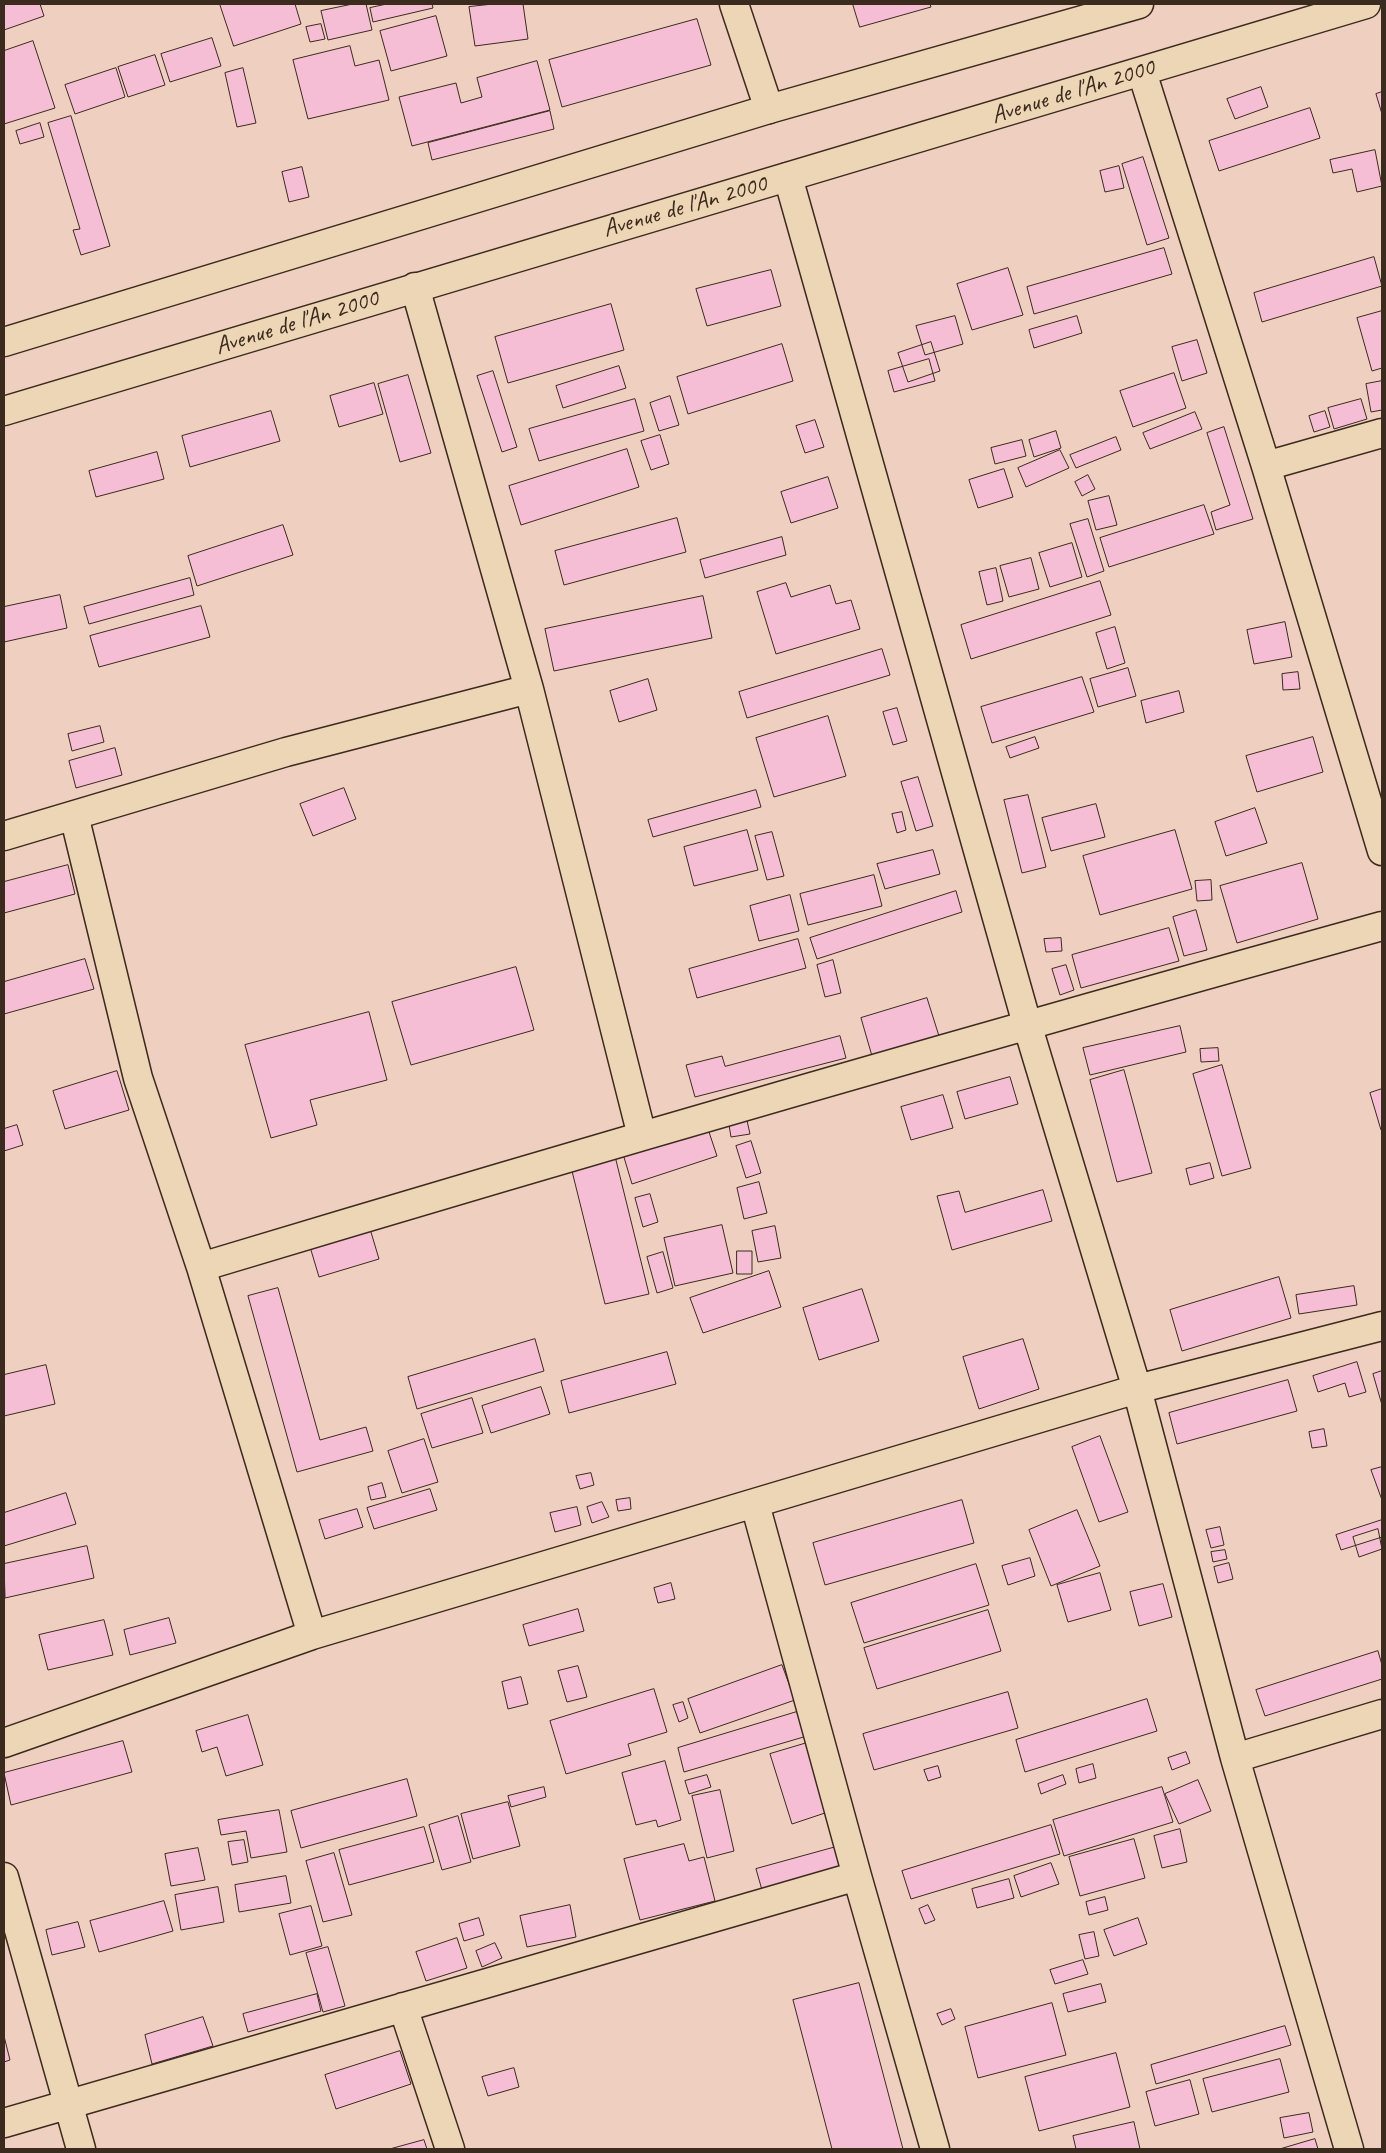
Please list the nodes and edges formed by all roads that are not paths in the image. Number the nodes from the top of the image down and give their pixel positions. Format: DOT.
graph roads {
  1 [pos="734,4"];
  2 [pos="1135,4"];
  3 [pos="1366,4"];
  4 [pos="1142,72"];
  5 [pos="769,110"];
  6 [pos="788,176"];
  7 [pos="415,287"];
  8 [pos="4,342"];
  9 [pos="4,410"];
  10 [pos="1382,433"];
  11 [pos="1266,466"];
  12 [pos="529,689"];
  13 [pos="74,815"];
  14 [pos="4,836"];
  15 [pos="1382,851"];
  16 [pos="1382,926"];
  17 [pos="1027,1024"];
  18 [pos="642,1136"];
  19 [pos="201,1268"];
  20 [pos="1382,1326"];
  21 [pos="1137,1389"];
  22 [pos="755,1504"];
  23 [pos="312,1635"];
  24 [pos="1382,1714"];
  25 [pos="4,1743"];
  26 [pos="1235,1758"];
  27 [pos="857,1876"];
  28 [pos="4,1877"];
  29 [pos="403,2008"];
  30 [pos="69,2105"];
  31 [pos="4,2123"];
  32 [pos="81,2149"];
  33 [pos="450,2149"];
  34 [pos="935,2149"];
  35 [pos="1349,2149"];
  1 -- 5 [label="street"];
  2 -- 5 [label="street"];
  3 -- 4 [label="street, Avenue de l'An 2000"];
  4 -- 6 [label="street, Avenue de l'An 2000"];
  4 -- 11 [label="street"];
  5 -- 8 [label="street"];
  6 -- 7 [label="street, Avenue de l'An 2000"];
  6 -- 17 [label="street"];
  7 -- 9 [label="street, Avenue de l'An 2000"];
  7 -- 12 [label="street"];
  10 -- 11 [label="street"];
  11 -- 15 [label="street"];
  12 -- 13 [label="street"];
  12 -- 18 [label="street"];
  13 -- 14 [label="street"];
  13 -- 19 [label="street"];
  16 -- 17 [label="street"];
  17 -- 18 [label="street"];
  17 -- 21 [label="street"];
  18 -- 19 [label="street"];
  19 -- 23 [label="street"];
  20 -- 21 [label="street"];
  21 -- 22 [label="street"];
  21 -- 26 [label="street"];
  22 -- 23 [label="street"];
  22 -- 27 [label="street"];
  23 -- 25 [label="street"];
  24 -- 26 [label="street"];
  26 -- 35 [label="street"];
  27 -- 29 [label="street"];
  27 -- 34 [label="street"];
  28 -- 30 [label="street"];
  29 -- 30 [label="street"];
  29 -- 33 [label="street"];
  30 -- 31 [label="street"];
  30 -- 32 [label="street"];
}
